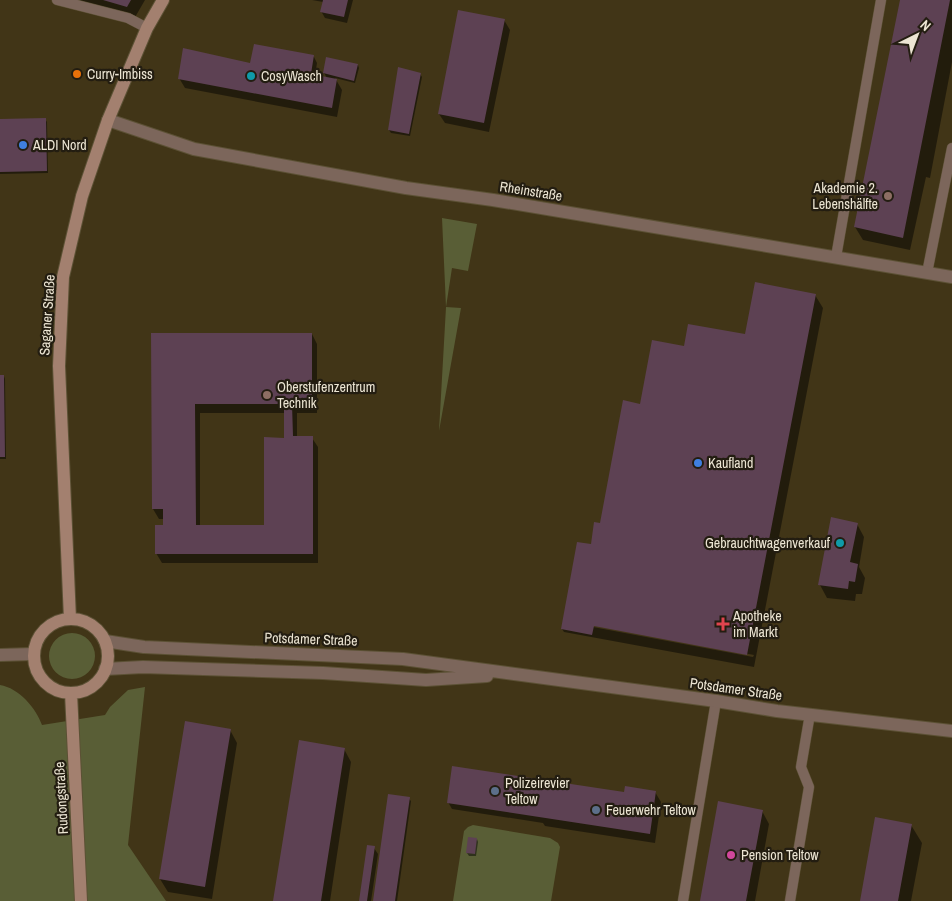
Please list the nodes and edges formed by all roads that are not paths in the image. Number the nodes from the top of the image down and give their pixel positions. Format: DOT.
graph roads {
  1 [pos="57,0"];
  2 [pos="163,0"];
  3 [pos="882,0"];
  4 [pos="148,28"];
  5 [pos="108,120"];
  6 [pos="952,148"];
  7 [pos="836,257"];
  8 [pos="928,273"];
  9 [pos="952,277"];
  10 [pos="70,619"];
  11 [pos="104,641"];
  12 [pos="33,654"];
  13 [pos="0,655"];
  14 [pos="106,669"];
  15 [pos="515,675"];
  16 [pos="71,693"];
  17 [pos="716,701"];
  18 [pos="810,714"];
  19 [pos="952,731"];
  20 [pos="81,901"];
  21 [pos="683,901"];
  22 [pos="790,901"];
  1 -- 4 [label="lane"];
  2 -- 4 [label="main road, Saganer Straße"];
  3 -- 7 [label="lane"];
  4 -- 5 [label="main road, Saganer Straße"];
  5 -- 7 [label="street, Rheinstraße"];
  5 -- 10 [label="main road, Saganer Straße"];
  6 -- 8 [label="lane"];
  7 -- 8 [label="street, Rheinstraße"];
  8 -- 9 [label="street, Rheinstraße"];
  10 -- 11 [label="main road"];
  10 -- 12 [label="main road"];
  11 -- 14 [label="main road"];
  11 -- 15 [label="street, Potsdamer Straße"];
  12 -- 13 [label="street"];
  12 -- 16 [label="main road"];
  14 -- 15 [label="street, Potsdamer Straße"];
  14 -- 16 [label="main road"];
  15 -- 17 [label="street, Potsdamer Straße"];
  16 -- 20 [label="main road, Rudongstraße"];
  17 -- 18 [label="street, Potsdamer Straße"];
  17 -- 21 [label="lane"];
  18 -- 19 [label="street, Potsdamer Straße"];
  18 -- 22 [label="lane"];
}
